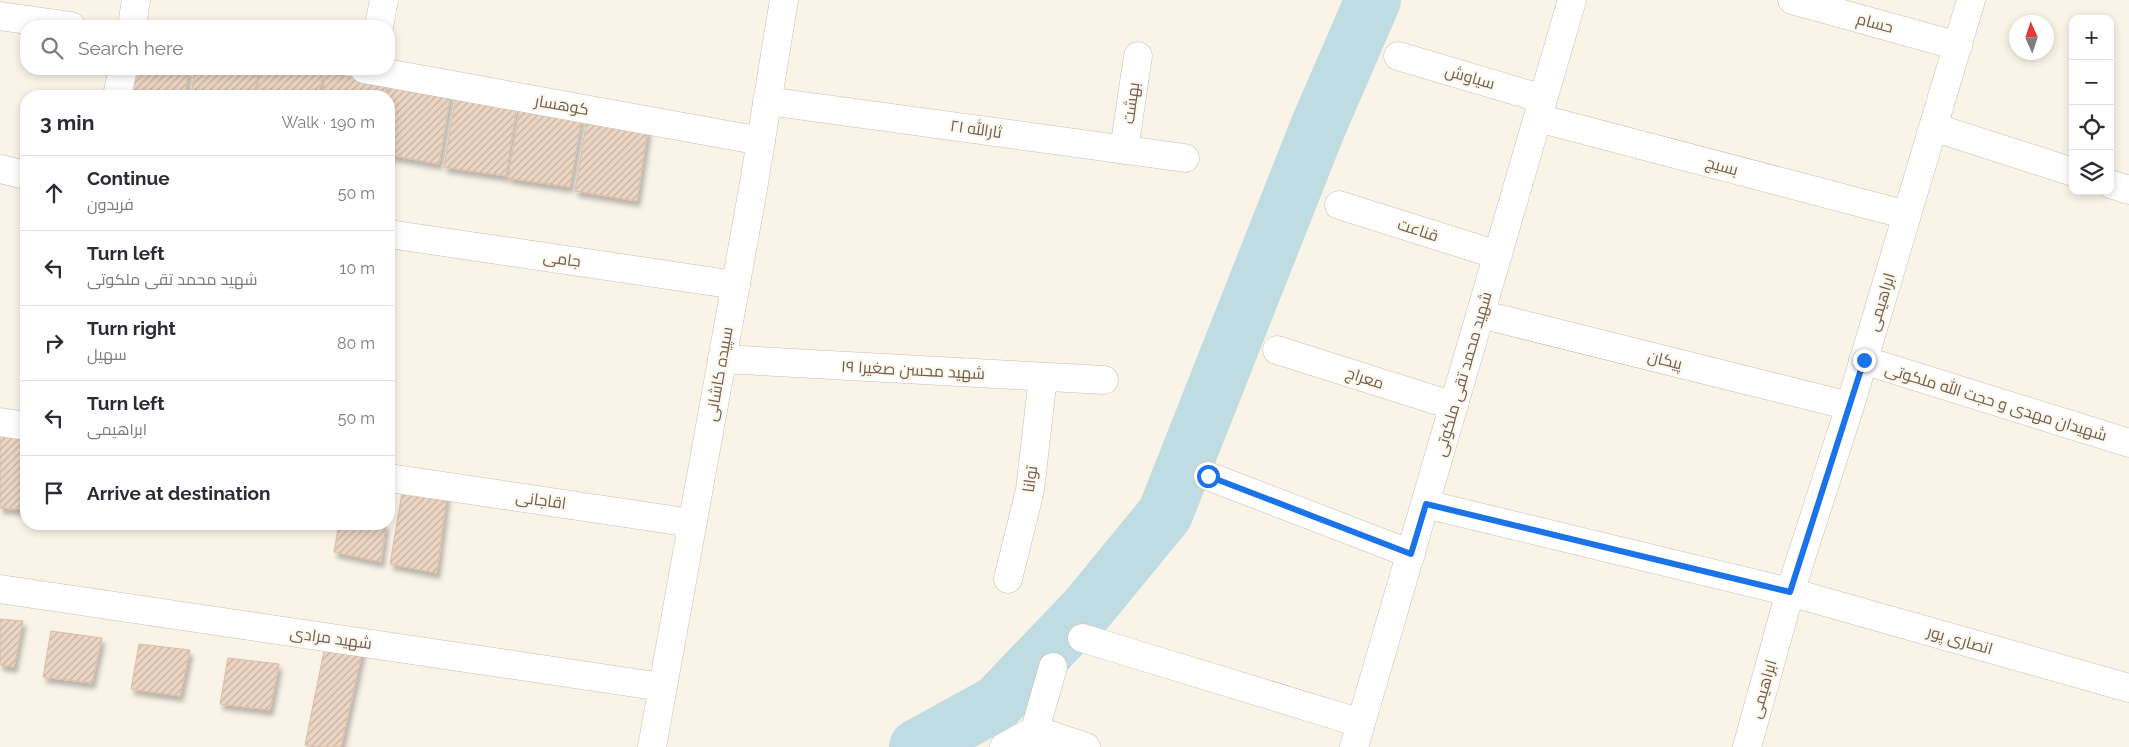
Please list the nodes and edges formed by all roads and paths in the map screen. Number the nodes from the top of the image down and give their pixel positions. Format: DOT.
graph roads {
  1 [pos="136,0"];
  2 [pos="384,0"];
  3 [pos="784,0"];
  4 [pos="1572,0"];
  5 [pos="1792,0"];
  6 [pos="1971,0"];
  7 [pos="0,16"];
  8 [pos="28,20"];
  9 [pos="133,20"];
  10 [pos="380,20"];
  11 [pos="1958,46"];
  12 [pos="1138,56"];
  13 [pos="1398,56"];
  14 [pos="395,74"];
  15 [pos="122,75"];
  16 [pos="118,90"];
  17 [pos="767,101"];
  18 [pos="1540,108"];
  19 [pos="1933,127"];
  20 [pos="761,141"];
  21 [pos="1124,150"];
  22 [pos="1185,158"];
  23 [pos="0,168"];
  24 [pos="2069,171"];
  25 [pos="20,173"];
  26 [pos="2114,185"];
  27 [pos="2129,190"];
  28 [pos="1339,205"];
  29 [pos="1907,216"];
  30 [pos="395,235"];
  31 [pos="1498,255"];
  32 [pos="736,285"];
  33 [pos="1480,314"];
  34 [pos="1277,350"];
  35 [pos="722,359"];
  36 [pos="1864,360"];
  37 [pos="1043,377"];
  38 [pos="1104,380"];
  39 [pos="1454,406"];
  40 [pos="1850,406"];
  41 [pos="0,422"];
  42 [pos="20,425"];
  43 [pos="2129,443"];
  44 [pos="1208,476"];
  45 [pos="395,479"];
  46 [pos="1426,504"];
  47 [pos="692,522"];
  48 [pos="1411,554"];
  49 [pos="1008,579"];
  50 [pos="0,589"];
  51 [pos="1790,592"];
  52 [pos="1082,638"];
  53 [pos="1053,667"];
  54 [pos="662,687"];
  55 [pos="2129,688"];
  56 [pos="1358,735"];
  57 [pos="1032,739"];
  58 [pos="652,747"];
  59 [pos="1004,747"];
  60 [pos="1086,747"];
  61 [pos="1747,747"];
  1 -- 9 [label="street"];
  2 -- 10 [label="street"];
  3 -- 17 [label="street, سپیده کاشانی"];
  4 -- 18 [label="street, شهید محمد تقی ملکوتی"];
  5 -- 11 [label="street, حسام"];
  6 -- 11 [label="street, ابراهیمی"];
  7 -- 8 [label="street"];
  11 -- 19 [label="street, ابراهیمی"];
  12 -- 21 [label="street, بهشت"];
  13 -- 18 [label="street, سیاوش"];
  14 -- 20 [label="street, کوهسار"];
  15 -- 16 [label="street"];
  17 -- 20 [label="street, سپیده کاشانی"];
  17 -- 21 [label="street, ثارالله ۲۱"];
  18 -- 29 [label="street, بسیج"];
  18 -- 31 [label="street, شهید محمد تقی ملکوتی"];
  19 -- 24 [label="street"];
  19 -- 29 [label="street, ابراهیمی"];
  20 -- 32 [label="street, سپیده کاشانی"];
  21 -- 22 [label="street, ثارالله ۲۱"];
  23 -- 25 [label="street"];
  26 -- 27 [label="street"];
  28 -- 31 [label="street, قناعت"];
  29 -- 36 [label="street, ابراهیمی"];
  30 -- 32 [label="street, جامی"];
  31 -- 33 [label="street, شهید محمد تقی ملکوتی"];
  32 -- 35 [label="street, سپیده کاشانی"];
  33 -- 39 [label="street, شهید محمد تقی ملکوتی"];
  33 -- 40 [label="street, پیکان"];
  34 -- 39 [label="street, معراج"];
  35 -- 37 [label="street, شهید محسن صغیرا ۱۹"];
  35 -- 47 [label="street, سپیده کاشانی"];
  36 -- 40 [label="street, ابراهیمی"];
  36 -- 43 [label="street, شهیدان مهدی و حجت الله ملکوتی"];
  37 -- 38 [label="street, شهید محسن صغیرا ۱۹"];
  37 -- 49 [label="street, توانا"];
  39 -- 46 [label="street, شهید محمد تقی ملکوتی"];
  40 -- 51 [label="street, ابراهیمی"];
  41 -- 42 [label="street"];
  44 -- 48 [label="street"];
  45 -- 47 [label="street, اقاجانی"];
  46 -- 48 [label="street, شهید محمد تقی ملکوتی"];
  46 -- 51 [label="street, انصاری پور"];
  47 -- 54 [label="street, سپیده کاشانی"];
  48 -- 56 [label="street, شهید محمد تقی ملکوتی"];
  50 -- 54 [label="street, شهید مرادی"];
  51 -- 55 [label="street, انصاری پور"];
  51 -- 61 [label="street, ابراهیمی"];
  52 -- 56 [label="street"];
  53 -- 57 [label="street"];
  54 -- 58 [label="street, سپیده کاشانی"];
  57 -- 59 [label="street"];
  57 -- 60 [label="street"];
}
